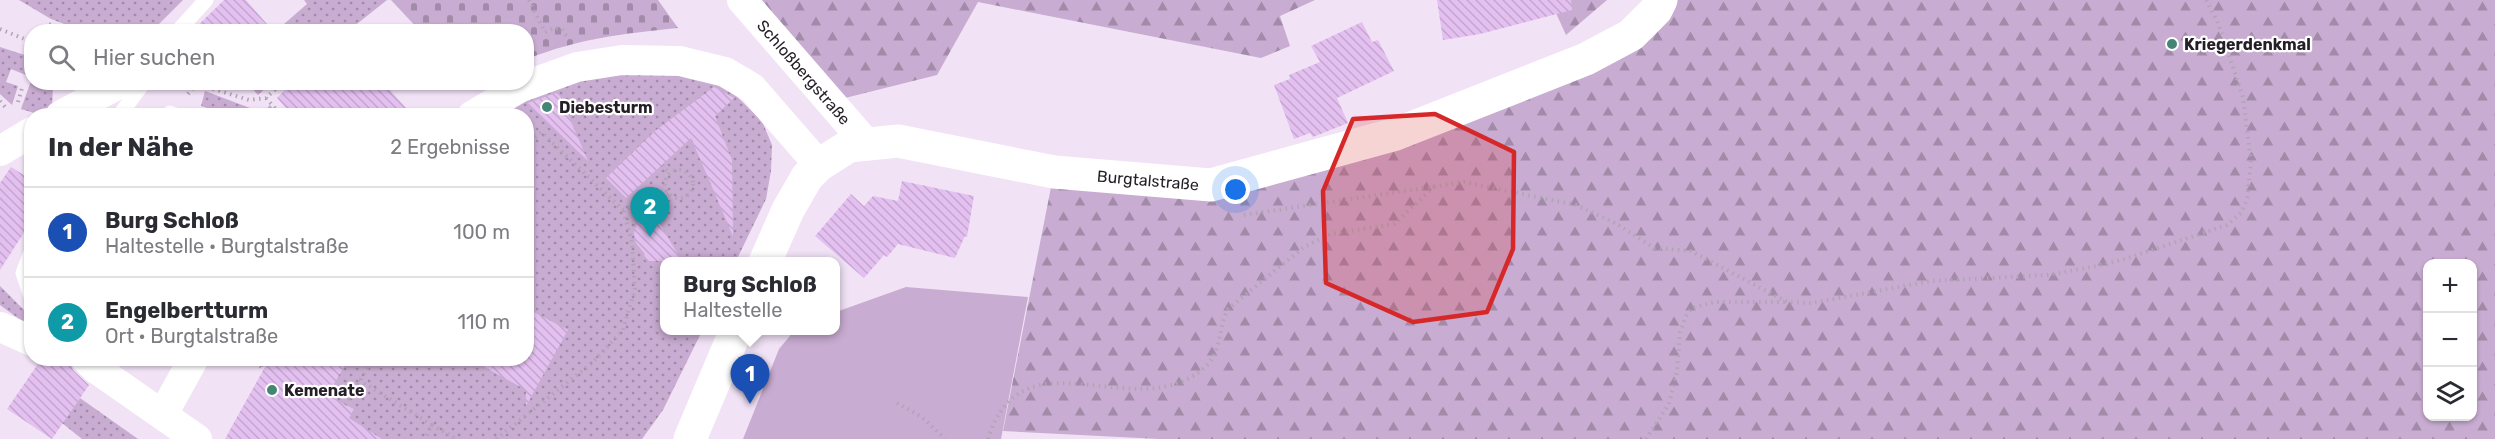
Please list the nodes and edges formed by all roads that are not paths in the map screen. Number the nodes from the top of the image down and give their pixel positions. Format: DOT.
graph roads {
  1 [pos="206,0"];
  2 [pos="742,0"];
  3 [pos="1661,0"];
  4 [pos="184,24"];
  5 [pos="534,83"];
  6 [pos="107,90"];
  7 [pos="138,90"];
  8 [pos="516,90"];
  9 [pos="75,108"];
  10 [pos="125,108"];
  11 [pos="485,108"];
  12 [pos="866,143"];
  13 [pos="819,165"];
  14 [pos="767,257"];
  15 [pos="0,327"];
  16 [pos="734,335"];
  17 [pos="24,338"];
  18 [pos="93,366"];
  19 [pos="190,366"];
  20 [pos="163,414"];
  21 [pos="197,439"];
  22 [pos="690,439"];
  1 -- 4 [label="lane"];
  2 -- 12 [label="street, Schloßbergstraße"];
  3 -- 12 [label="main road, Burgtalstraße"];
  5 -- 13 [label="street"];
  6 -- 9 [label="street"];
  7 -- 10 [label="lane"];
  8 -- 11 [label="street"];
  12 -- 13 [label="main road, Burgtalstraße"];
  13 -- 14 [label="main road, Burgtalstraße"];
  15 -- 17 [label="street"];
  16 -- 22 [label="main road"];
  18 -- 20 [label="street"];
  19 -- 20 [label="street"];
  20 -- 21 [label="street"];
}
